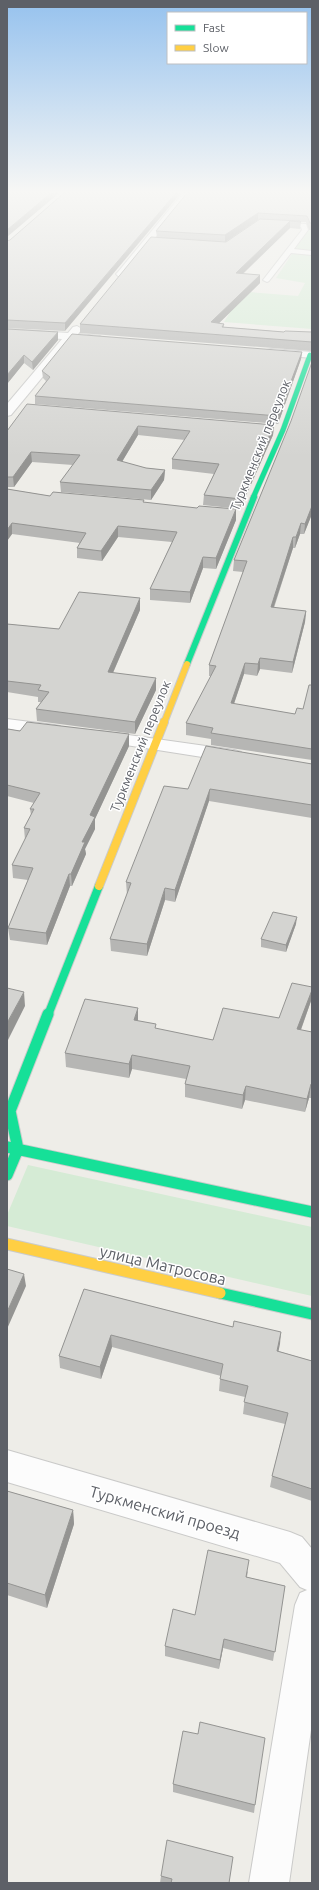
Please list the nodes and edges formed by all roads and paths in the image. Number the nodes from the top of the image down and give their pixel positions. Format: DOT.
graph roads {
  1 [pos="85,319"];
  2 [pos="7,332"];
  3 [pos="70,337"];
  4 [pos="109,340"];
  5 [pos="263,351"];
  6 [pos="311,355"];
  7 [pos="26,408"];
  8 [pos="9,409"];
  9 [pos="267,429"];
  10 [pos="283,430"];
  11 [pos="231,513"];
  12 [pos="246,515"];
  13 [pos="7,724"];
  14 [pos="155,743"];
  15 [pos="249,758"];
  16 [pos="7,1147"];
  17 [pos="18,1149"];
  18 [pos="7,1175"];
  19 [pos="312,1212"];
  20 [pos="7,1244"];
  21 [pos="312,1314"];
  22 [pos="7,1466"];
  23 [pos="312,1575"];
  24 [pos="312,1605"];
  25 [pos="269,1883"];
  1 -- 3 [label="street"];
  2 -- 3 [label="street"];
  3 -- 4 [label="street"];
  3 -- 8 [label="street"];
  5 -- 6 [label="street"];
  6 -- 10 [label="main road, Туркменский переулок"];
  7 -- 8 [label="street"];
  9 -- 10 [label="street"];
  10 -- 12 [label="main road, Туркменский переулок"];
  11 -- 12 [label="street"];
  12 -- 14 [label="main road, Туркменский переулок"];
  13 -- 14 [label="street"];
  14 -- 15 [label="street"];
  14 -- 17 [label="main road, Туркменский переулок"];
  16 -- 17 [label="main road"];
  17 -- 18 [label="main road"];
  17 -- 19 [label="main road"];
  20 -- 21 [label="main road, улица Матросова"];
  22 -- 23 [label="street, Туркменский проезд"];
  24 -- 25 [label="street"];
}
